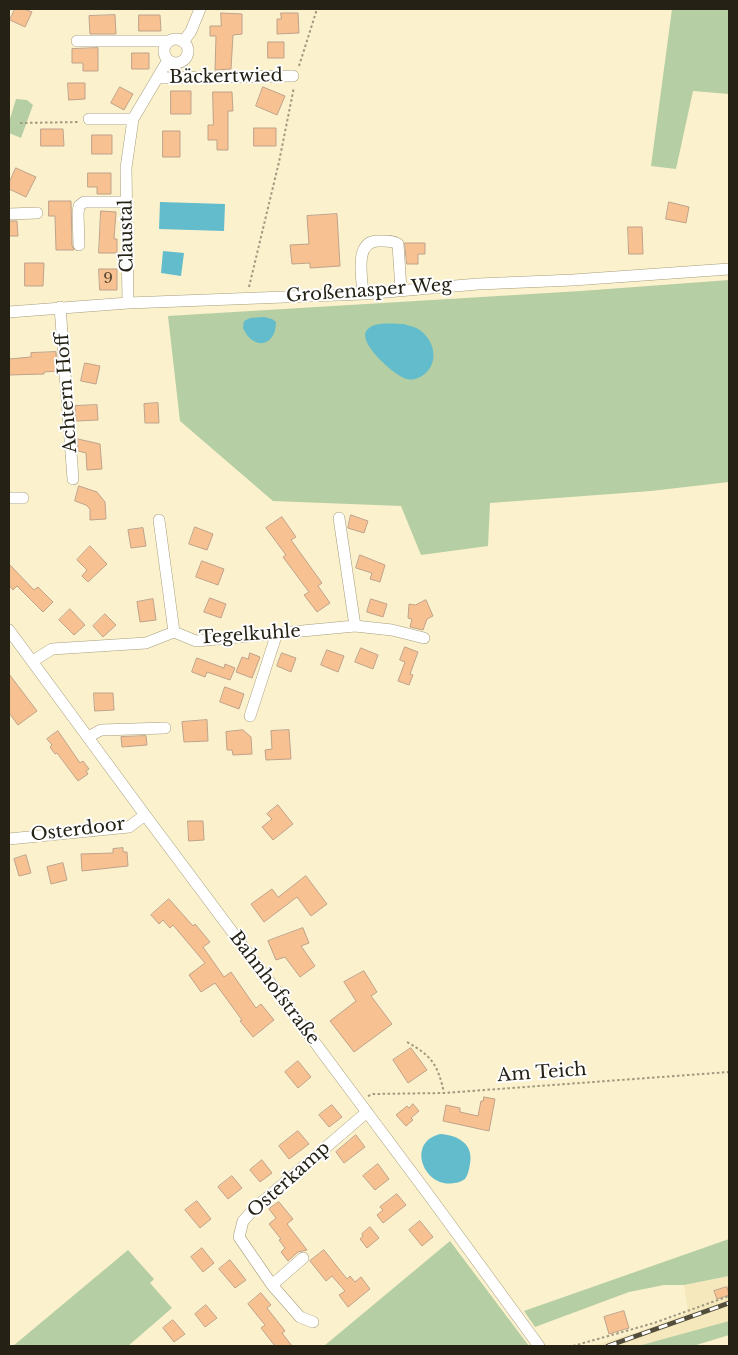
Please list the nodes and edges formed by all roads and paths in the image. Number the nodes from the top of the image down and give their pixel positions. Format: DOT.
graph roads {
  1 [pos="200,9"];
  2 [pos="317,9"];
  3 [pos="78,40"];
  4 [pos="168,41"];
  5 [pos="183,42"];
  6 [pos="168,60"];
  7 [pos="294,75"];
  8 [pos="159,78"];
  9 [pos="89,119"];
  10 [pos="134,120"];
  11 [pos="20,123"];
  12 [pos="126,168"];
  13 [pos="127,202"];
  14 [pos="9,214"];
  15 [pos="37,214"];
  16 [pos="79,244"];
  17 [pos="729,269"];
  18 [pos="401,290"];
  19 [pos="363,294"];
  20 [pos="247,298"];
  21 [pos="128,303"];
  22 [pos="60,308"];
  23 [pos="9,312"];
  24 [pos="73,479"];
  25 [pos="9,498"];
  26 [pos="23,498"];
  27 [pos="339,518"];
  28 [pos="159,520"];
  29 [pos="355,626"];
  30 [pos="9,630"];
  31 [pos="174,632"];
  32 [pos="277,633"];
  33 [pos="424,638"];
  34 [pos="14,648"];
  35 [pos="33,661"];
  36 [pos="250,716"];
  37 [pos="165,728"];
  38 [pos="88,737"];
  39 [pos="145,816"];
  40 [pos="9,839"];
  41 [pos="407,1042"];
  42 [pos="729,1072"];
  43 [pos="444,1093"];
  44 [pos="358,1100"];
  45 [pos="367,1112"];
  46 [pos="303,1258"];
  47 [pos="272,1285"];
  48 [pos="729,1296"];
  49 [pos="313,1322"];
  50 [pos="539,1346"];
  51 [pos="573,1346"];
  1 -- 5 [label="street, Bäckertwied"];
  2 -- 7 [label="path"];
  3 -- 4 [label="street, Bäckertwied"];
  4 -- 5 [label="street"];
  4 -- 6 [label="street"];
  5 -- 6 [label="street"];
  6 -- 8 [label="street, Bäckertwied"];
  7 -- 8 [label="street, Bäckertwied"];
  7 -- 20 [label="path"];
  8 -- 10 [label="street, Bäckertwied"];
  9 -- 10 [label="street"];
  9 -- 11 [label="path"];
  10 -- 12 [label="street, Bäckertwied"];
  12 -- 13 [label="street, Claustal"];
  13 -- 16 [label="street"];
  13 -- 21 [label="street, Claustal"];
  14 -- 15 [label="street"];
  17 -- 18 [label="street, Großenasper Weg"];
  18 -- 19 [label="street, Großenasper Weg"];
  18 -- 19 [label="street"];
  19 -- 20 [label="street, Großenasper Weg"];
  20 -- 21 [label="street, Großenasper Weg"];
  21 -- 22 [label="street, Großenasper Weg"];
  22 -- 23 [label="street, Großenasper Weg"];
  22 -- 24 [label="street, Achtern Hoff"];
  25 -- 26 [label="street"];
  27 -- 29 [label="street"];
  28 -- 31 [label="street"];
  29 -- 32 [label="street, Tegelkuhle"];
  29 -- 33 [label="street, Tegelkuhle"];
  30 -- 34 [label="street, Bahnhofstraße"];
  31 -- 32 [label="street, Tegelkuhle"];
  31 -- 35 [label="street, Tegelkuhle"];
  32 -- 36 [label="street"];
  34 -- 35 [label="street, Bahnhofstraße"];
  35 -- 38 [label="street, Bahnhofstraße"];
  37 -- 38 [label="street"];
  38 -- 39 [label="street, Bahnhofstraße"];
  39 -- 40 [label="street, Osterdoor"];
  39 -- 44 [label="street, Bahnhofstraße"];
  41 -- 43 [label="path"];
  42 -- 43 [label="path, Am Teich"];
  43 -- 44 [label="path, Am Teich"];
  44 -- 45 [label="street, Bahnhofstraße"];
  45 -- 47 [label="street, Osterkamp"];
  45 -- 50 [label="street, Bahnhofstraße"];
  46 -- 47 [label="street"];
  47 -- 49 [label="street, Osterkamp"];
  48 -- 51 [label="path"];
}
